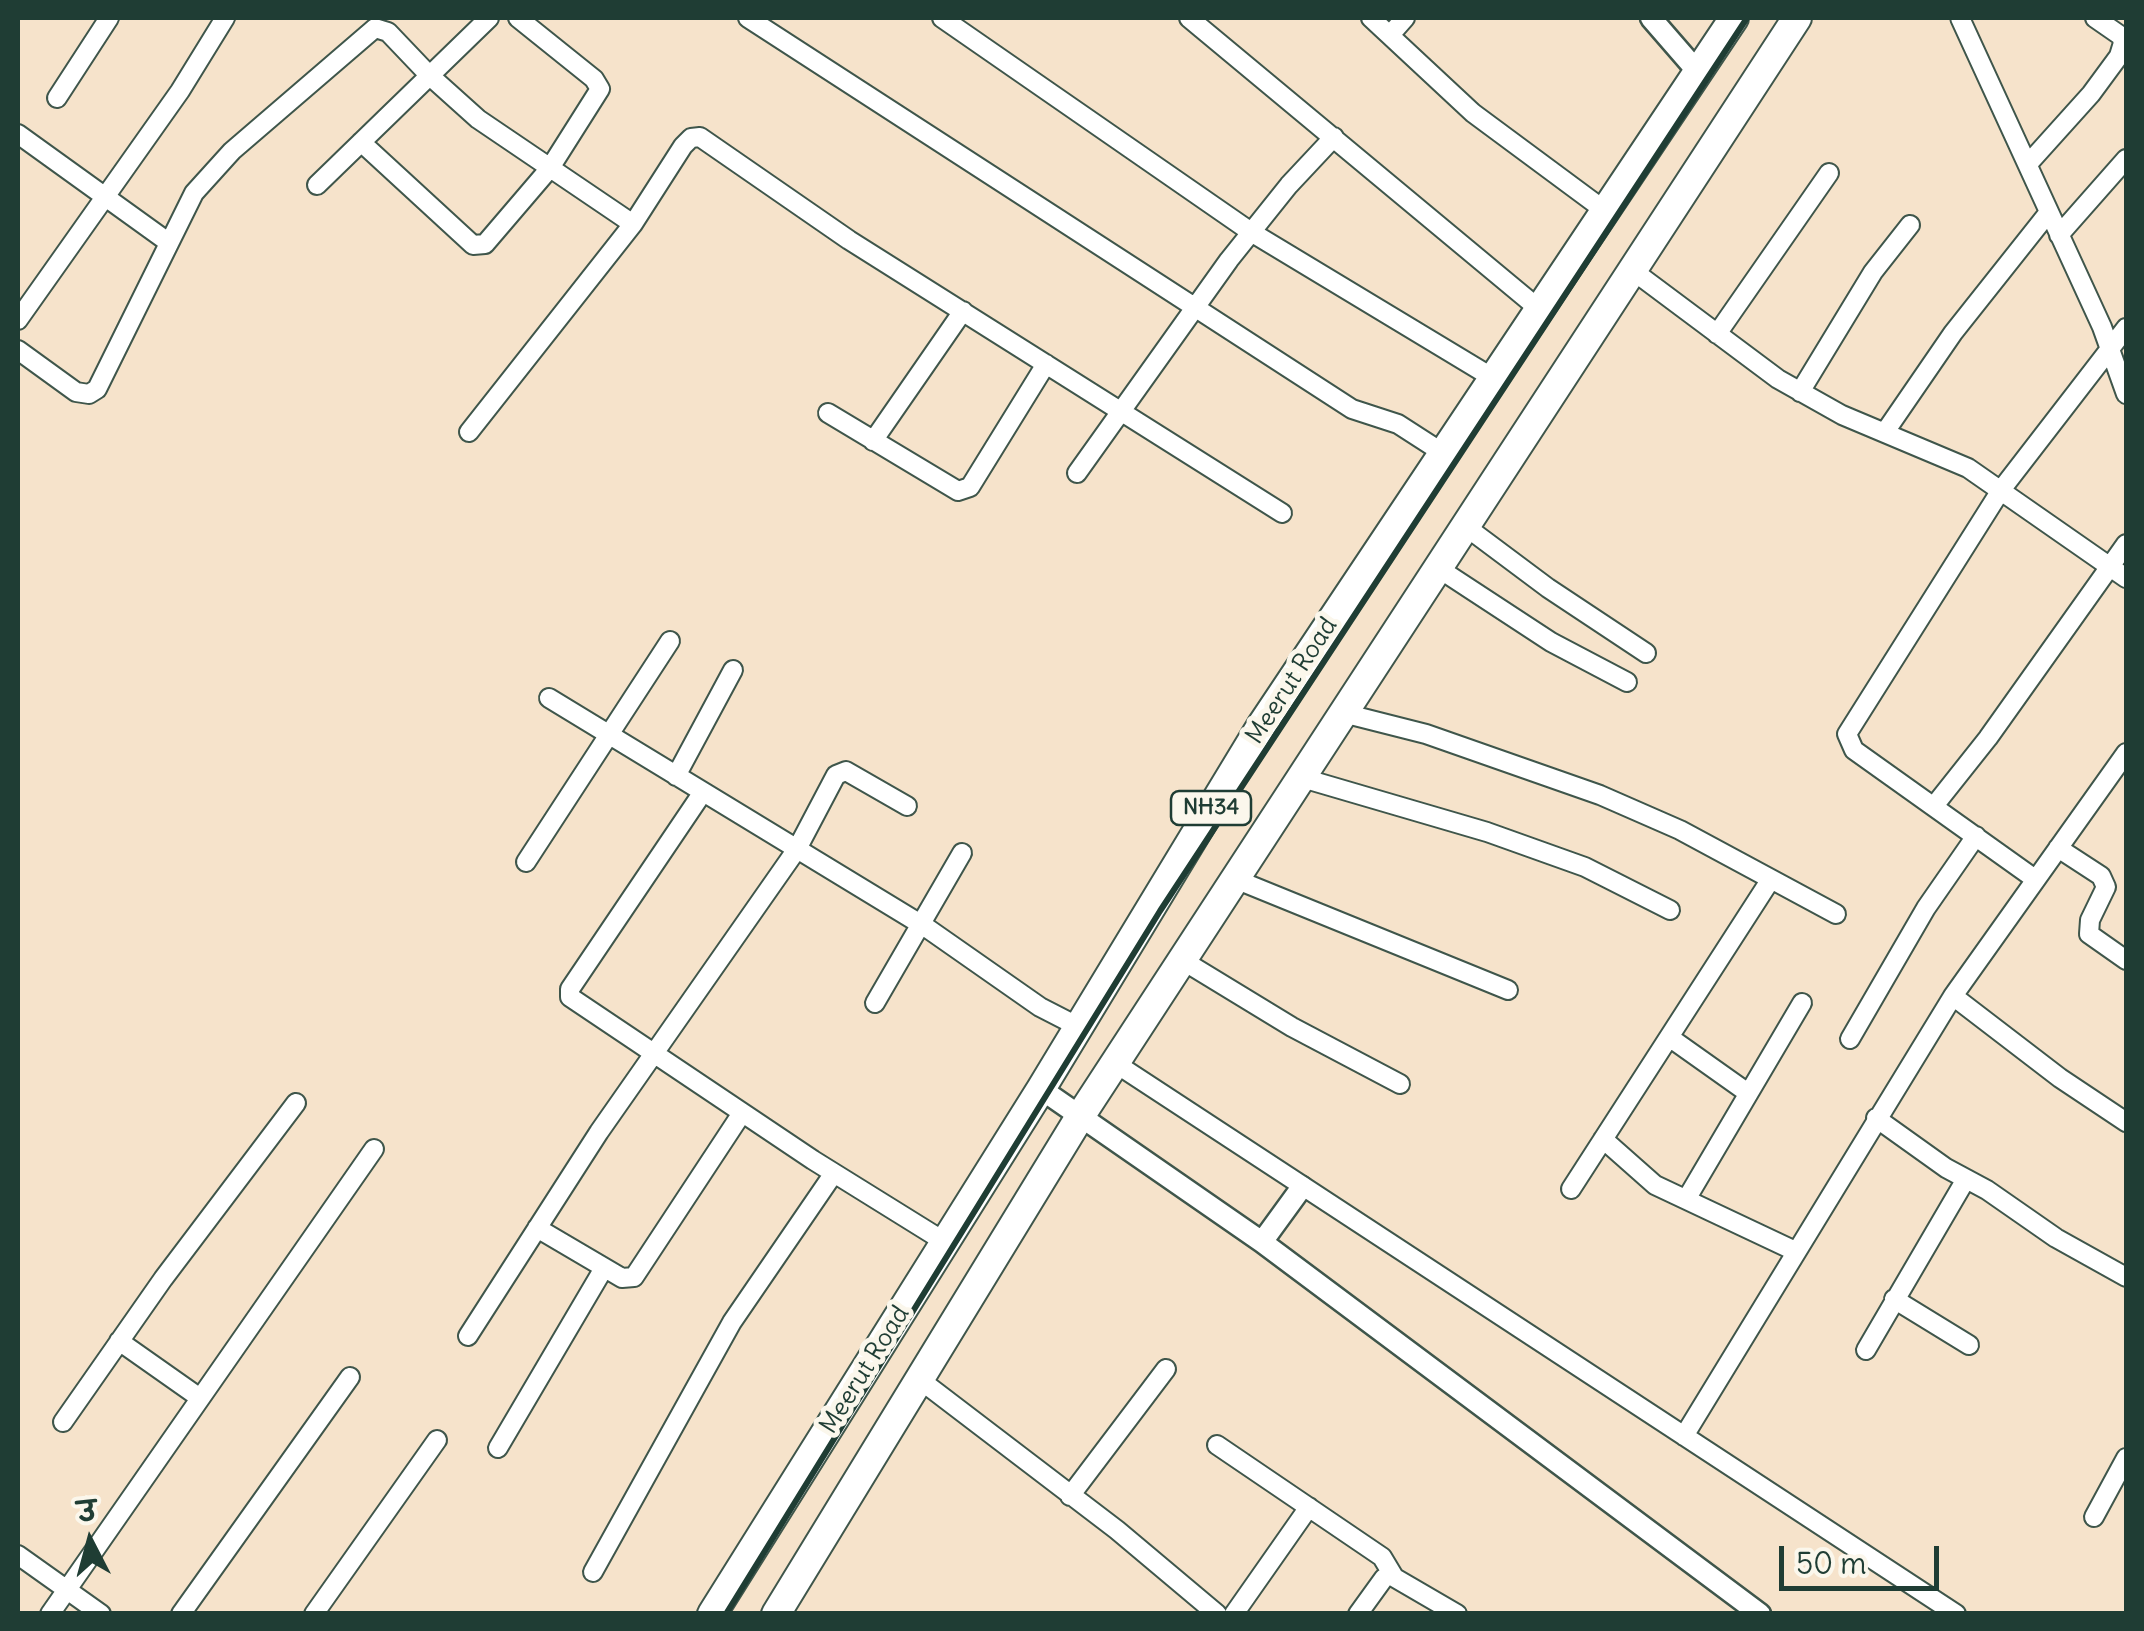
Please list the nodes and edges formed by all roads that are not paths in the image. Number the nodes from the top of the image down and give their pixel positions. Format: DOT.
graph roads {
  1 [pos="109,18"];
  2 [pos="225,18"];
  3 [pos="488,18"];
  4 [pos="518,18"];
  5 [pos="748,18"];
  6 [pos="1188,18"];
  7 [pos="1371,18"];
  8 [pos="1405,18"];
  9 [pos="1650,18"];
  10 [pos="1734,18"];
  11 [pos="1797,18"];
  12 [pos="1960,18"];
  13 [pos="2095,18"];
  14 [pos="955,21"];
  15 [pos="1390,35"];
  16 [pos="1697,71"];
  17 [pos="429,76"];
  18 [pos="58,98"];
  19 [pos="18,134"];
  20 [pos="1334,137"];
  21 [pos="361,142"];
  22 [pos="2126,160"];
  23 [pos="2028,164"];
  24 [pos="550,168"];
  25 [pos="1829,173"];
  26 [pos="317,185"];
  27 [pos="106,195"];
  28 [pos="1604,210"];
  29 [pos="2049,212"];
  30 [pos="633,224"];
  31 [pos="1910,225"];
  32 [pos="1251,232"];
  33 [pos="2059,234"];
  34 [pos="168,242"];
  35 [pos="1632,270"];
  36 [pos="1194,308"];
  37 [pos="1539,308"];
  38 [pos="963,312"];
  39 [pos="18,320"];
  40 [pos="2126,328"];
  41 [pos="1717,334"];
  42 [pos="2111,349"];
  43 [pos="18,350"];
  44 [pos="1046,364"];
  45 [pos="1493,378"];
  46 [pos="1800,392"];
  47 [pos="2126,394"];
  48 [pos="1122,410"];
  49 [pos="828,413"];
  50 [pos="469,432"];
  51 [pos="1885,432"];
  52 [pos="873,441"];
  53 [pos="1442,453"];
  54 [pos="1077,473"];
  55 [pos="2001,490"];
  56 [pos="1282,513"];
  57 [pos="1465,526"];
  58 [pos="2126,544"];
  59 [pos="1438,568"];
  60 [pos="2119,572"];
  61 [pos="670,642"];
  62 [pos="1646,654"];
  63 [pos="733,670"];
  64 [pos="1627,682"];
  65 [pos="549,698"];
  66 [pos="1342,713"];
  67 [pos="611,736"];
  68 [pos="2126,753"];
  69 [pos="676,776"];
  70 [pos="1299,777"];
  71 [pos="703,792"];
  72 [pos="907,806"];
  73 [pos="1934,806"];
  74 [pos="1976,836"];
  75 [pos="2058,848"];
  76 [pos="797,849"];
  77 [pos="962,853"];
  78 [pos="526,862"];
  79 [pos="1234,879"];
  80 [pos="2035,879"];
  81 [pos="1771,880"];
  82 [pos="1670,910"];
  83 [pos="1836,914"];
  84 [pos="920,924"];
  85 [pos="1182,960"];
  86 [pos="2126,960"];
  87 [pos="1508,990"];
  88 [pos="1953,996"];
  89 [pos="875,1003"];
  90 [pos="1802,1003"];
  91 [pos="1077,1026"];
  92 [pos="1668,1037"];
  93 [pos="1850,1039"];
  94 [pos="654,1055"];
  95 [pos="1115,1063"];
  96 [pos="1400,1084"];
  97 [pos="1041,1089"];
  98 [pos="1748,1093"];
  99 [pos="296,1103"];
  100 [pos="742,1114"];
  101 [pos="1081,1115"];
  102 [pos="1876,1118"];
  103 [pos="2126,1122"];
  104 [pos="1603,1139"];
  105 [pos="374,1149"];
  106 [pos="834,1173"];
  107 [pos="1966,1179"];
  108 [pos="1302,1187"];
  109 [pos="1571,1189"];
  110 [pos="1687,1198"];
  111 [pos="537,1228"];
  112 [pos="944,1242"];
  113 [pos="1262,1242"];
  114 [pos="1796,1252"];
  115 [pos="604,1268"];
  116 [pos="2126,1278"];
  117 [pos="1894,1299"];
  118 [pos="468,1336"];
  119 [pos="120,1341"];
  120 [pos="1969,1345"];
  121 [pos="1866,1350"];
  122 [pos="1166,1368"];
  123 [pos="350,1377"];
  124 [pos="919,1379"];
  125 [pos="200,1398"];
  126 [pos="63,1422"];
  127 [pos="1684,1436"];
  128 [pos="438,1440"];
  129 [pos="1217,1445"];
  130 [pos="498,1448"];
  131 [pos="2126,1458"];
  132 [pos="1070,1496"];
  133 [pos="1308,1507"];
  134 [pos="2094,1517"];
  135 [pos="18,1555"];
  136 [pos="593,1572"];
  137 [pos="1394,1577"];
  138 [pos="68,1590"];
  139 [pos="50,1614"];
  140 [pos="100,1614"];
  141 [pos="181,1614"];
  142 [pos="314,1614"];
  143 [pos="712,1614"];
  144 [pos="776,1614"];
  145 [pos="1217,1614"];
  146 [pos="1234,1614"];
  147 [pos="1358,1614"];
  148 [pos="1457,1614"];
  149 [pos="1760,1614"];
  150 [pos="1956,1614"];
  1 -- 18 [label="street"];
  2 -- 27 [label="street"];
  3 -- 17 [label="street"];
  4 -- 24 [label="street"];
  5 -- 36 [label="street"];
  6 -- 20 [label="street"];
  7 -- 15 [label="street"];
  8 -- 15 [label="street"];
  9 -- 16 [label="street"];
  10 -- 16 [label="highway, Meerut Road / NH34"];
  11 -- 35 [label="highway, Meerut Road / NH34"];
  12 -- 23 [label="street"];
  13 -- 23 [label="street"];
  14 -- 32 [label="street"];
  15 -- 28 [label="street"];
  16 -- 28 [label="highway, Meerut Road / NH34"];
  17 -- 21 [label="street"];
  17 -- 24 [label="street"];
  17 -- 34 [label="street"];
  19 -- 27 [label="street"];
  20 -- 32 [label="street"];
  20 -- 37 [label="street"];
  21 -- 24 [label="street"];
  21 -- 26 [label="street"];
  22 -- 33 [label="street"];
  23 -- 29 [label="street"];
  24 -- 30 [label="street"];
  25 -- 41 [label="street"];
  27 -- 34 [label="street"];
  27 -- 39 [label="street"];
  28 -- 37 [label="highway, Meerut Road / NH34"];
  29 -- 33 [label="street"];
  29 -- 51 [label="street"];
  30 -- 38 [label="street"];
  30 -- 50 [label="street"];
  31 -- 46 [label="street"];
  32 -- 36 [label="street"];
  32 -- 45 [label="street"];
  33 -- 42 [label="street"];
  34 -- 43 [label="street"];
  35 -- 41 [label="street"];
  35 -- 57 [label="highway, Meerut Road / NH34"];
  36 -- 48 [label="street"];
  36 -- 53 [label="street"];
  37 -- 45 [label="highway, Meerut Road / NH34"];
  38 -- 44 [label="street"];
  38 -- 52 [label="street"];
  40 -- 42 [label="street"];
  41 -- 46 [label="street"];
  42 -- 47 [label="street"];
  42 -- 55 [label="street"];
  44 -- 48 [label="street"];
  44 -- 52 [label="street"];
  45 -- 53 [label="highway, Meerut Road / NH34"];
  46 -- 51 [label="street"];
  48 -- 54 [label="street"];
  48 -- 56 [label="street"];
  49 -- 52 [label="street"];
  51 -- 55 [label="street"];
  53 -- 91 [label="highway, Meerut Road / NH34"];
  55 -- 60 [label="street"];
  55 -- 73 [label="street"];
  57 -- 59 [label="highway, Meerut Road / NH34"];
  57 -- 62 [label="street"];
  58 -- 60 [label="street"];
  59 -- 64 [label="street"];
  59 -- 66 [label="highway, Meerut Road / NH34"];
  60 -- 73 [label="street"];
  61 -- 67 [label="street"];
  63 -- 69 [label="street"];
  65 -- 67 [label="street"];
  66 -- 70 [label="highway, Meerut Road / NH34"];
  66 -- 81 [label="street"];
  67 -- 69 [label="street"];
  67 -- 78 [label="street"];
  68 -- 75 [label="street"];
  69 -- 71 [label="street"];
  70 -- 79 [label="highway, Meerut Road / NH34"];
  70 -- 82 [label="street"];
  71 -- 76 [label="street"];
  71 -- 94 [label="street"];
  72 -- 76 [label="street"];
  73 -- 74 [label="street"];
  74 -- 80 [label="street"];
  74 -- 93 [label="street"];
  75 -- 80 [label="street"];
  75 -- 86 [label="street"];
  76 -- 84 [label="street"];
  76 -- 94 [label="street"];
  77 -- 84 [label="street"];
  79 -- 85 [label="highway, Meerut Road / NH34"];
  79 -- 87 [label="street"];
  80 -- 88 [label="street"];
  81 -- 83 [label="street"];
  81 -- 92 [label="street"];
  84 -- 89 [label="street"];
  84 -- 91 [label="street"];
  85 -- 95 [label="highway, Meerut Road / NH34"];
  85 -- 96 [label="street"];
  88 -- 102 [label="street"];
  88 -- 103 [label="street"];
  90 -- 98 [label="street"];
  91 -- 97 [label="highway, Meerut Road / NH34"];
  92 -- 98 [label="street"];
  92 -- 104 [label="street"];
  94 -- 100 [label="street"];
  94 -- 111 [label="street"];
  95 -- 101 [label="highway, Meerut Road / NH34"];
  95 -- 108 [label="street"];
  97 -- 101 [label="street"];
  97 -- 112 [label="highway, Meerut Road / NH34"];
  98 -- 110 [label="street"];
  99 -- 119 [label="street"];
  100 -- 106 [label="street"];
  100 -- 115 [label="street"];
  101 -- 113 [label="street"];
  101 -- 124 [label="highway, Meerut Road / NH34"];
  102 -- 107 [label="street"];
  102 -- 114 [label="street"];
  104 -- 109 [label="street"];
  104 -- 110 [label="street"];
  105 -- 125 [label="street"];
  106 -- 112 [label="street"];
  106 -- 136 [label="street"];
  107 -- 116 [label="street"];
  107 -- 117 [label="street"];
  108 -- 113 [label="street"];
  108 -- 127 [label="street"];
  110 -- 114 [label="street"];
  111 -- 115 [label="street"];
  111 -- 118 [label="street"];
  112 -- 143 [label="highway, Meerut Road / NH34"];
  113 -- 149 [label="street"];
  114 -- 127 [label="street"];
  115 -- 130 [label="street"];
  117 -- 120 [label="street"];
  117 -- 121 [label="street"];
  119 -- 125 [label="street"];
  119 -- 126 [label="street"];
  122 -- 132 [label="street"];
  123 -- 141 [label="street"];
  124 -- 132 [label="street"];
  124 -- 144 [label="highway, Meerut Road / NH34"];
  125 -- 138 [label="street"];
  127 -- 150 [label="street"];
  128 -- 142 [label="street"];
  129 -- 133 [label="street"];
  131 -- 134 [label="street"];
  132 -- 145 [label="street"];
  133 -- 137 [label="street"];
  133 -- 146 [label="street"];
  135 -- 138 [label="street"];
  137 -- 147 [label="street"];
  137 -- 148 [label="street"];
  138 -- 139 [label="street"];
  138 -- 140 [label="street"];
}
